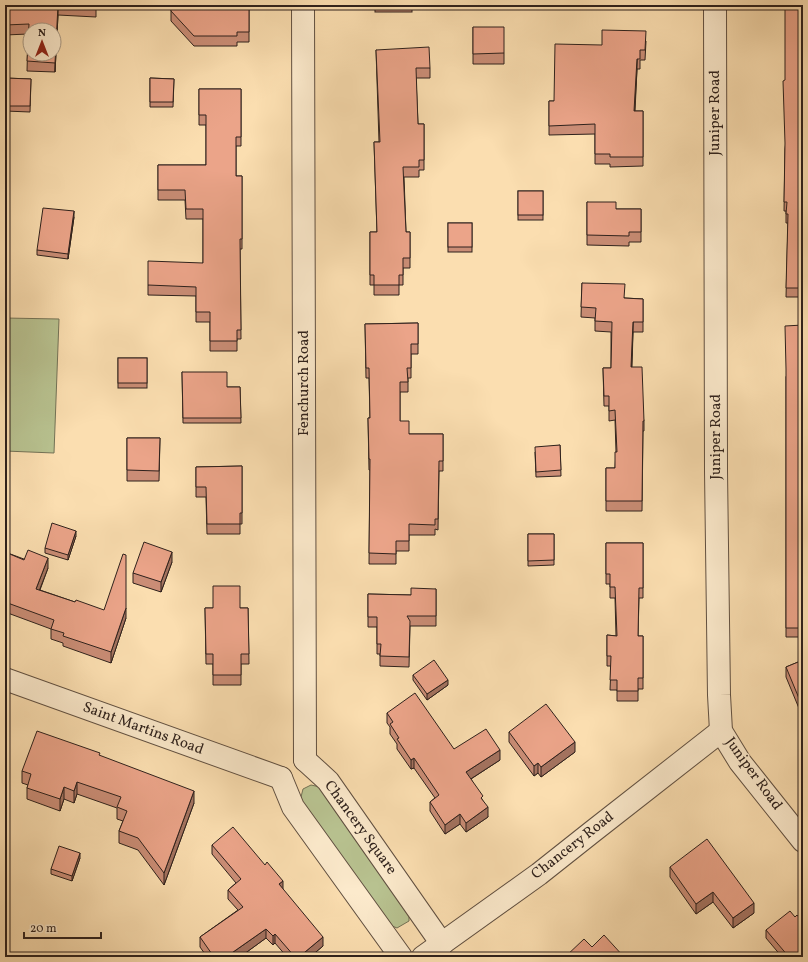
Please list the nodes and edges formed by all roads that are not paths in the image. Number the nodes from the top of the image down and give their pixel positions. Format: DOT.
graph roads {
  1 [pos="303,5"];
  2 [pos="715,5"];
  3 [pos="5,679"];
  4 [pos="721,731"];
  5 [pos="305,760"];
  6 [pos="281,778"];
  7 [pos="803,841"];
  8 [pos="442,944"];
  9 [pos="401,957"];
  10 [pos="423,957"];
  1 -- 5 [label="street, Fenchurch Road"];
  2 -- 4 [label="street, Juniper Road"];
  3 -- 6 [label="street, Saint Martins Road"];
  4 -- 7 [label="street, Juniper Road"];
  4 -- 8 [label="street, Chancery Road"];
  5 -- 6 [label="street"];
  5 -- 8 [label="street, Chancery Square"];
  6 -- 9 [label="street"];
  8 -- 10 [label="street, Chancery Road"];
}
